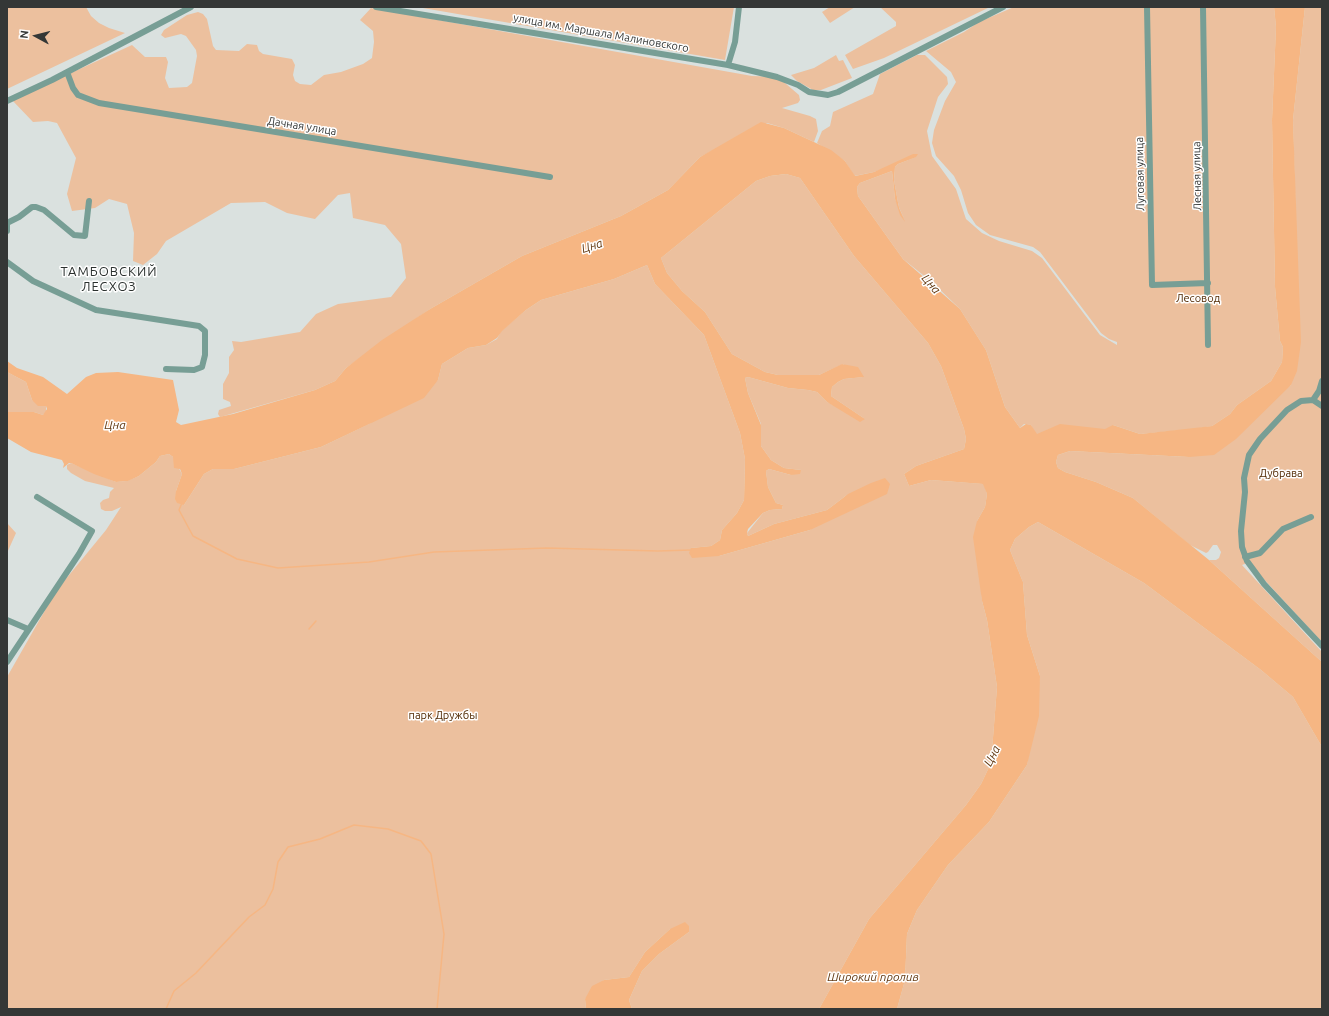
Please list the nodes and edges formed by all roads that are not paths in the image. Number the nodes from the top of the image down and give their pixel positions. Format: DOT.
graph roads {
  1 [pos="191,7"];
  2 [pos="376,7"];
  3 [pos="739,7"];
  4 [pos="1003,7"];
  5 [pos="1147,7"];
  6 [pos="1203,7"];
  7 [pos="728,65"];
  8 [pos="67,72"];
  9 [pos="7,101"];
  10 [pos="550,176"];
  11 [pos="89,201"];
  12 [pos="7,223"];
  13 [pos="7,231"];
  14 [pos="7,262"];
  15 [pos="1208,283"];
  16 [pos="1208,345"];
  17 [pos="166,370"];
  18 [pos="1322,381"];
  19 [pos="1313,400"];
  20 [pos="1322,406"];
  21 [pos="37,497"];
  22 [pos="1311,517"];
  23 [pos="1245,557"];
  24 [pos="7,620"];
  25 [pos="28,630"];
  26 [pos="1322,646"];
  27 [pos="7,662"];
  1 -- 8 [label="street"];
  2 -- 7 [label="street, улица им. Маршала Малиновского"];
  3 -- 7 [label="street"];
  4 -- 7 [label="street, улица им. Маршала Малиновского"];
  5 -- 15 [label="street, Луговая улица"];
  6 -- 15 [label="street, Лесная улица"];
  8 -- 9 [label="street"];
  8 -- 10 [label="street, Дачная улица"];
  11 -- 12 [label="street"];
  12 -- 13 [label="street"];
  14 -- 17 [label="street"];
  15 -- 16 [label="street, Лесная улица"];
  18 -- 19 [label="street"];
  19 -- 20 [label="street"];
  19 -- 23 [label="street"];
  21 -- 25 [label="street"];
  22 -- 23 [label="street"];
  23 -- 26 [label="street"];
  24 -- 25 [label="street"];
  25 -- 27 [label="street"];
}
